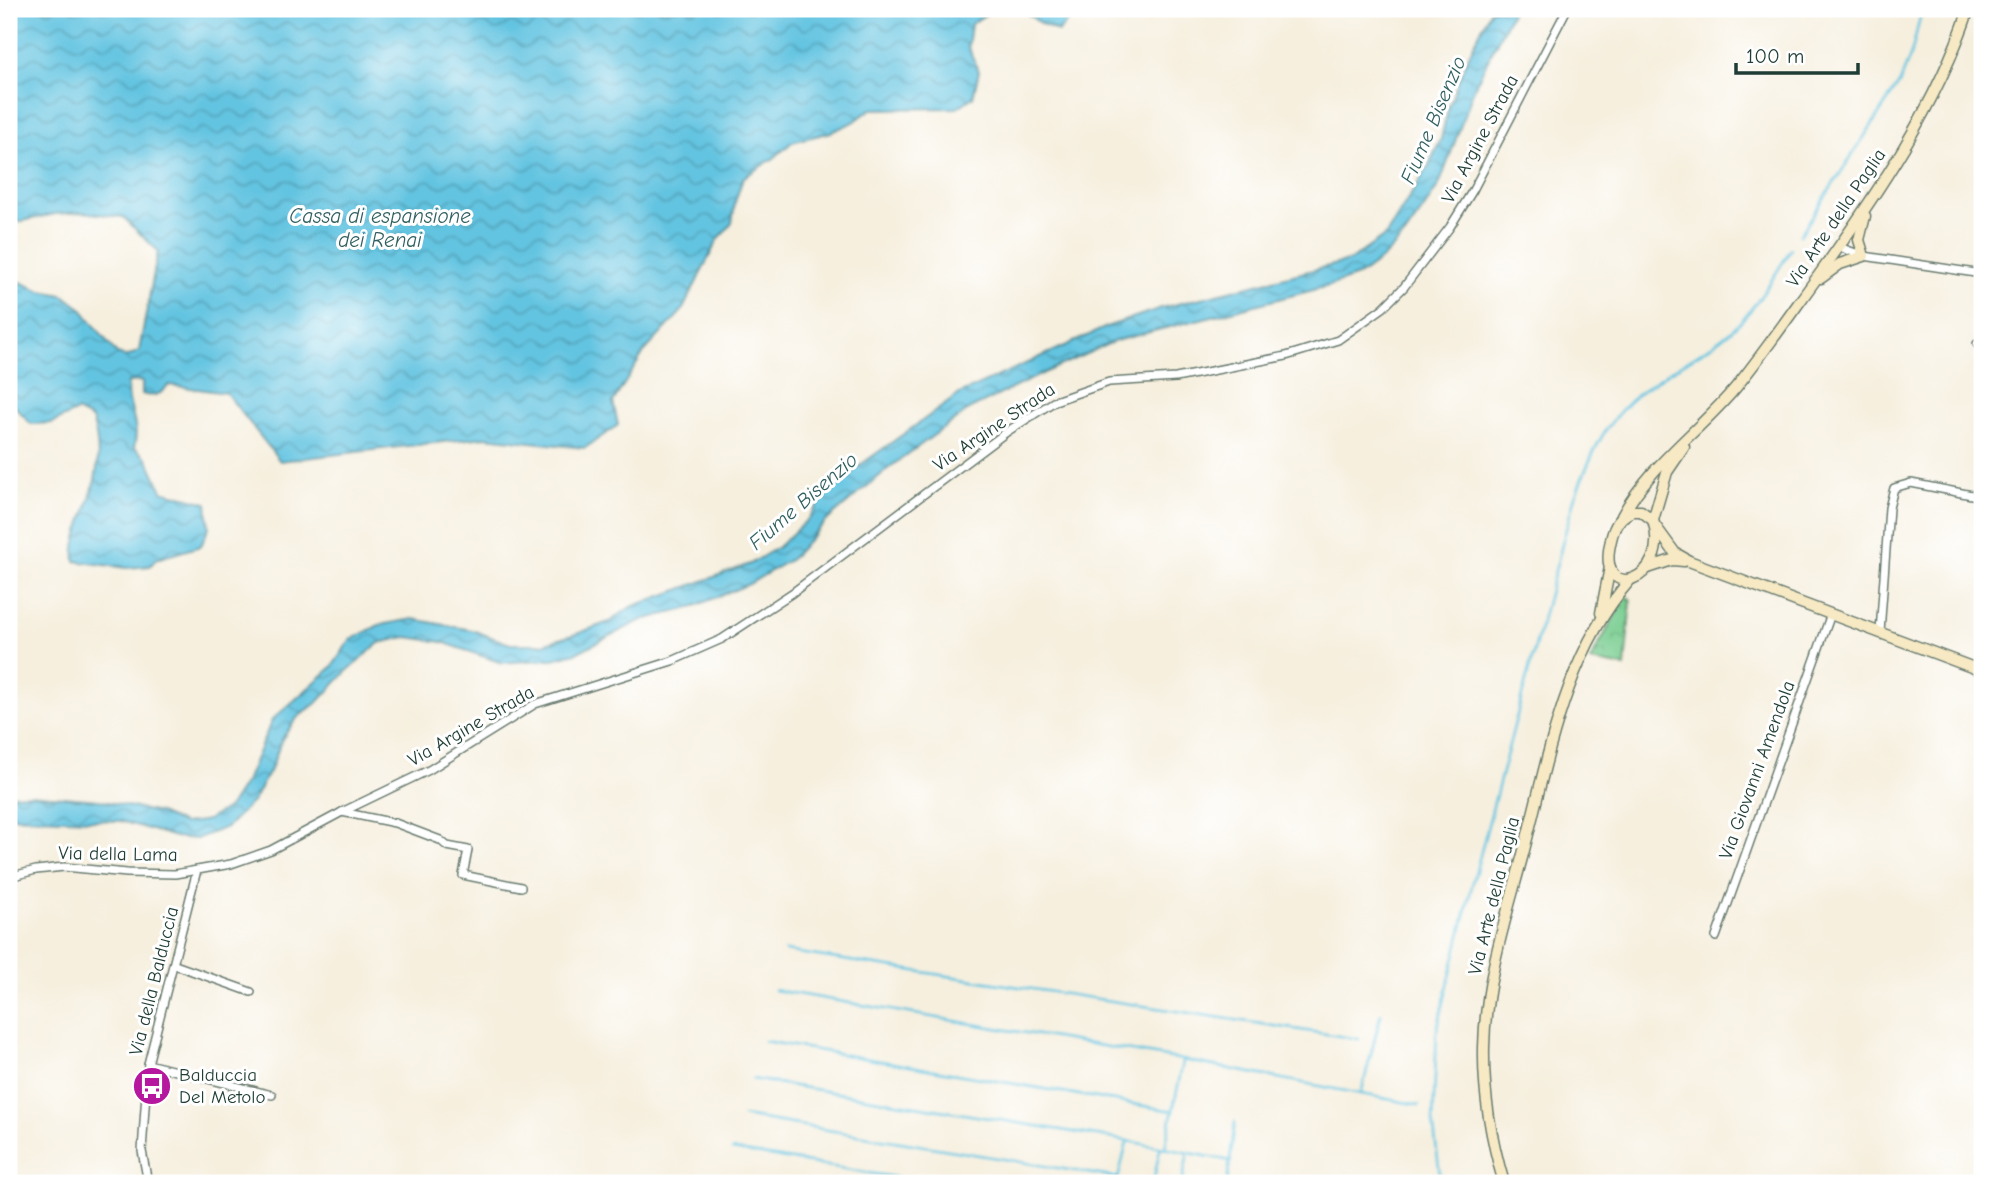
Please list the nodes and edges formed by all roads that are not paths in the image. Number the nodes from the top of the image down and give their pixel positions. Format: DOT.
graph roads {
  1 [pos="1567,9"];
  2 [pos="1969,9"];
  3 [pos="1867,209"];
  4 [pos="1839,247"];
  5 [pos="1864,256"];
  6 [pos="1982,274"];
  7 [pos="1811,286"];
  8 [pos="1700,425"];
  9 [pos="1982,497"];
  10 [pos="1622,516"];
  11 [pos="1655,523"];
  12 [pos="1689,561"];
  13 [pos="1610,567"];
  14 [pos="1648,568"];
  15 [pos="1630,580"];
  16 [pos="1831,614"];
  17 [pos="1597,626"];
  18 [pos="1880,632"];
  19 [pos="1982,671"];
  20 [pos="342,812"];
  21 [pos="197,870"];
  22 [pos="9,877"];
  23 [pos="521,887"];
  24 [pos="1716,937"];
  25 [pos="175,965"];
  26 [pos="251,992"];
  27 [pos="148,1064"];
  28 [pos="272,1095"];
  29 [pos="148,1183"];
  30 [pos="1504,1183"];
  1 -- 20 [label="street, Via Argine Strada"];
  2 -- 3 [label="main road, Via Arte della Paglia"];
  3 -- 4 [label="main road, Via Arte della Paglia"];
  3 -- 5 [label="main road"];
  4 -- 5 [label="street"];
  4 -- 7 [label="main road, Via Arte della Paglia"];
  5 -- 6 [label="street"];
  5 -- 7 [label="main road"];
  7 -- 8 [label="main road, Via Arte della Paglia"];
  8 -- 10 [label="main road, Via Arte della Paglia"];
  8 -- 11 [label="main road, Via Arte della Paglia"];
  9 -- 18 [label="street"];
  10 -- 11 [label="main road"];
  10 -- 13 [label="main road, Via Arte della Paglia"];
  11 -- 12 [label="main road"];
  11 -- 14 [label="main road, Via Arte della Paglia"];
  12 -- 14 [label="main road"];
  12 -- 16 [label="main road"];
  13 -- 15 [label="main road"];
  13 -- 17 [label="main road, Via Arte della Paglia"];
  14 -- 15 [label="main road, Via Arte della Paglia"];
  15 -- 17 [label="main road, Via Arte della Paglia"];
  16 -- 18 [label="main road"];
  16 -- 24 [label="street, Via Giovanni Amendola"];
  17 -- 30 [label="main road, Via Arte della Paglia"];
  18 -- 19 [label="main road"];
  20 -- 21 [label="street, Via della Lama"];
  20 -- 23 [label="street"];
  21 -- 22 [label="street, Via della Lama"];
  21 -- 25 [label="street, Via della Balduccia"];
  25 -- 26 [label="street"];
  25 -- 27 [label="street, Via della Balduccia"];
  27 -- 28 [label="street"];
  27 -- 29 [label="street, Via della Balduccia"];
}
